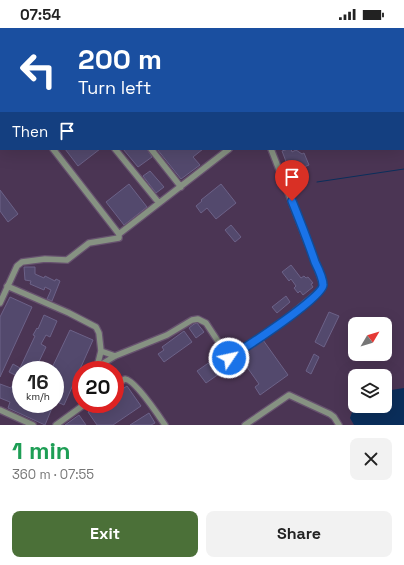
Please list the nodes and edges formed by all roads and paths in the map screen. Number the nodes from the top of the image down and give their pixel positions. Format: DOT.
graph roads {
  1 [pos="54,150"];
  2 [pos="117,150"];
  3 [pos="152,150"];
  4 [pos="228,150"];
  5 [pos="271,150"];
  6 [pos="181,187"];
  7 [pos="159,203"];
  8 [pos="119,234"];
  9 [pos="7,286"];
  10 [pos="0,303"];
  11 [pos="101,351"];
  12 [pos="115,356"];
  13 [pos="99,361"];
  14 [pos="108,361"];
  15 [pos="124,380"];
  16 [pos="0,410"];
  17 [pos="72,412"];
  18 [pos="33,425"];
  19 [pos="56,425"];
  20 [pos="165,425"];
  21 [pos="244,425"];
  22 [pos="339,425"];
  1 -- 8 [label="lane"];
  2 -- 7 [label="lane"];
  3 -- 6 [label="lane"];
  4 -- 6 [label="lane"];
  5 -- 12 [label="lane"];
  6 -- 7 [label="lane"];
  7 -- 8 [label="lane"];
  8 -- 9 [label="lane"];
  9 -- 10 [label="lane"];
  9 -- 11 [label="lane"];
  11 -- 12 [label="lane"];
  11 -- 13 [label="lane"];
  12 -- 14 [label="lane"];
  15 -- 20 [label="lane"];
  16 -- 18 [label="lane"];
  17 -- 19 [label="lane"];
  21 -- 22 [label="lane"];
}
